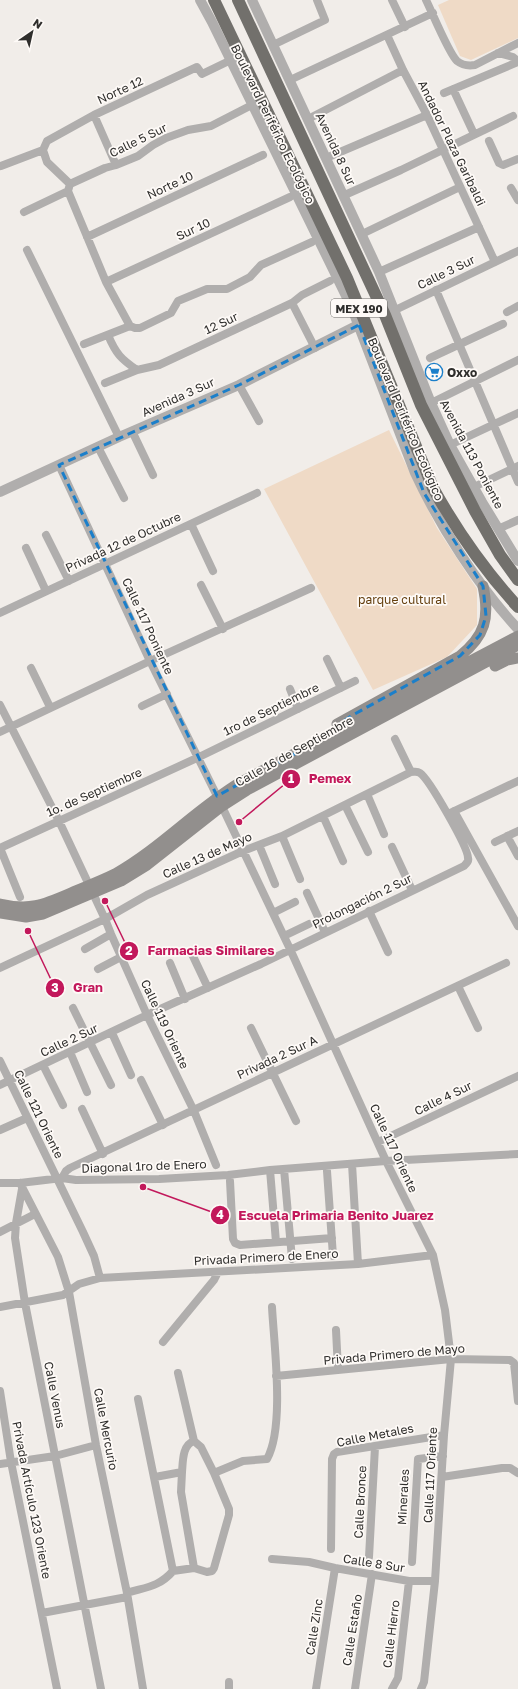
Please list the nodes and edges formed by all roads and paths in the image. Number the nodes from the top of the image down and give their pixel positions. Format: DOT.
graph roads {
  1 [pos="200,0"];
  2 [pos="214,0"];
  3 [pos="238,0"];
  4 [pos="252,0"];
  5 [pos="317,0"];
  6 [pos="392,0"];
  7 [pos="426,0"];
  8 [pos="433,13"];
  9 [pos="405,27"];
  10 [pos="387,35"];
  11 [pos="518,43"];
  12 [pos="274,45"];
  13 [pos="498,53"];
  14 [pos="231,60"];
  15 [pos="518,61"];
  16 [pos="403,70"];
  17 [pos="290,80"];
  18 [pos="453,89"];
  19 [pos="444,93"];
  20 [pos="248,108"];
  21 [pos="94,115"];
  22 [pos="427,115"];
  23 [pos="513,116"];
  24 [pos="308,119"];
  25 [pos="474,134"];
  26 [pos="489,142"];
  27 [pos="442,149"];
  28 [pos="43,150"];
  29 [pos="263,155"];
  30 [pos="326,158"];
  31 [pos="518,159"];
  32 [pos="116,165"];
  33 [pos="1,166"];
  34 [pos="69,187"];
  35 [pos="460,187"];
  36 [pos="511,188"];
  37 [pos="347,194"];
  38 [pos="290,197"];
  39 [pos="518,200"];
  40 [pos="24,212"];
  41 [pos="479,227"];
  42 [pos="362,234"];
  43 [pos="87,237"];
  44 [pos="312,242"];
  45 [pos="28,250"];
  46 [pos="518,251"];
  47 [pos="495,262"];
  48 [pos="379,272"];
  49 [pos="330,280"];
  50 [pos="106,282"];
  51 [pos="436,290"];
  52 [pos="292,303"];
  53 [pos="518,306"];
  54 [pos="390,312"];
  55 [pos="507,312"];
  56 [pos="362,324"];
  57 [pos="503,324"];
  58 [pos="130,326"];
  59 [pos="108,335"];
  60 [pos="84,344"];
  61 [pos="459,345"];
  62 [pos="315,348"];
  63 [pos="430,358"];
  64 [pos="518,360"];
  65 [pos="137,370"];
  66 [pos="475,381"];
  67 [pos="105,383"];
  68 [pos="239,384"];
  69 [pos="431,403"];
  70 [pos="518,413"];
  71 [pos="259,421"];
  72 [pos="494,424"];
  73 [pos="132,431"];
  74 [pos="119,437"];
  75 [pos="450,445"];
  76 [pos="98,447"];
  77 [pos="59,465"];
  78 [pos="515,467"];
  79 [pos="153,475"];
  80 [pos="518,482"];
  81 [pos="474,487"];
  82 [pos="0,492"];
  83 [pos="257,493"];
  84 [pos="124,498"];
  85 [pos="518,520"];
  86 [pos="191,524"];
  87 [pos="498,529"];
  88 [pos="46,535"];
  89 [pos="26,548"];
  90 [pos="518,561"];
  91 [pos="105,564"];
  92 [pos="213,571"];
  93 [pos="518,580"];
  94 [pos="69,581"];
  95 [pos="201,586"];
  96 [pos="483,586"];
  97 [pos="311,588"];
  98 [pos="46,591"];
  99 [pos="518,607"];
  100 [pos="0,613"];
  101 [pos="223,629"];
  102 [pos="518,629"];
  103 [pos="518,636"];
  104 [pos="518,645"];
  105 [pos="518,658"];
  106 [pos="327,659"];
  107 [pos="150,660"];
  108 [pos="31,668"];
  109 [pos="355,681"];
  110 [pos="341,688"];
  111 [pos="290,690"];
  112 [pos="167,694"];
  113 [pos="0,705"];
  114 [pos="142,706"];
  115 [pos="50,707"];
  116 [pos="298,709"];
  117 [pos="368,720"];
  118 [pos="10,726"];
  119 [pos="0,732"];
  120 [pos="395,739"];
  121 [pos="310,752"];
  122 [pos="197,758"];
  123 [pos="411,772"];
  124 [pos="518,781"];
  125 [pos="367,794"];
  126 [pos="220,801"];
  127 [pos="345,805"];
  128 [pos="451,812"];
  129 [pos="323,816"];
  130 [pos="59,821"];
  131 [pos="518,831"];
  132 [pos="384,834"];
  133 [pos="282,836"];
  134 [pos="507,836"];
  135 [pos="495,842"];
  136 [pos="259,845"];
  137 [pos="392,847"];
  138 [pos="0,848"];
  139 [pos="243,851"];
  140 [pos="368,852"];
  141 [pos="518,856"];
  142 [pos="343,861"];
  143 [pos="300,879"];
  144 [pos="275,884"];
  145 [pos="91,890"];
  146 [pos="412,890"];
  147 [pos="307,893"];
  148 [pos="20,897"];
  149 [pos="295,902"];
  150 [pos="0,904"];
  151 [pos="369,912"];
  152 [pos="0,913"];
  153 [pos="273,913"];
  154 [pos="105,919"];
  155 [pos="309,924"];
  156 [pos="518,926"];
  157 [pos="325,932"];
  158 [pos="111,934"];
  159 [pos="284,936"];
  160 [pos="85,949"];
  161 [pos="290,950"];
  162 [pos="191,952"];
  163 [pos="388,952"];
  164 [pos="121,957"];
  165 [pos="170,963"];
  166 [pos="506,963"];
  167 [pos="0,968"];
  168 [pos="98,969"];
  169 [pos="458,986"];
  170 [pos="208,988"];
  171 [pos="186,999"];
  172 [pos="72,1008"];
  173 [pos="147,1015"];
  174 [pos="251,1028"];
  175 [pos="478,1028"];
  176 [pos="112,1033"];
  177 [pos="90,1043"];
  178 [pos="333,1044"];
  179 [pos="70,1052"];
  180 [pos="0,1061"];
  181 [pos="43,1065"];
  182 [pos="273,1073"];
  183 [pos="131,1075"];
  184 [pos="518,1076"];
  185 [pos="141,1080"];
  186 [pos="9,1081"];
  187 [pos="0,1085"];
  188 [pos="111,1085"];
  189 [pos="87,1092"];
  190 [pos="63,1105"];
  191 [pos="82,1109"];
  192 [pos="194,1111"];
  193 [pos="27,1118"];
  194 [pos="296,1121"];
  195 [pos="163,1125"];
  196 [pos="0,1130"];
  197 [pos="378,1142"];
  198 [pos="103,1154"];
  199 [pos="518,1154"];
  200 [pos="386,1161"];
  201 [pos="352,1164"];
  202 [pos="216,1165"];
  203 [pos="284,1169"];
  204 [pos="270,1170"];
  205 [pos="327,1172"];
  206 [pos="59,1178"];
  207 [pos="230,1181"];
  208 [pos="0,1183"];
  209 [pos="21,1186"];
  210 [pos="35,1214"];
  211 [pos="16,1224"];
  212 [pos="0,1232"];
  213 [pos="332,1238"];
  214 [pos="290,1241"];
  215 [pos="276,1242"];
  216 [pos="433,1255"];
  217 [pos="333,1256"];
  218 [pos="292,1259"];
  219 [pos="358,1264"];
  220 [pos="218,1272"];
  221 [pos="100,1278"];
  222 [pos="69,1292"];
  223 [pos="25,1303"];
  224 [pos="0,1307"];
  225 [pos="272,1307"];
  226 [pos="336,1330"];
  227 [pos="163,1342"];
  228 [pos="451,1359"];
  229 [pos="338,1370"];
  230 [pos="178,1374"];
  231 [pos="276,1376"];
  232 [pos="0,1391"];
  233 [pos="138,1399"];
  234 [pos="518,1401"];
  235 [pos="444,1435"];
  236 [pos="194,1441"];
  237 [pos="96,1446"];
  238 [pos="374,1447"];
  239 [pos="55,1456"];
  240 [pos="443,1456"];
  241 [pos="11,1462"];
  242 [pos="0,1464"];
  243 [pos="182,1472"];
  244 [pos="214,1473"];
  245 [pos="518,1473"];
  246 [pos="155,1477"];
  247 [pos="442,1477"];
  248 [pos="331,1549"];
  249 [pos="370,1557"];
  250 [pos="272,1559"];
  251 [pos="412,1562"];
  252 [pos="194,1568"];
  253 [pos="335,1568"];
  254 [pos="173,1571"];
  255 [pos="372,1574"];
  256 [pos="409,1581"];
  257 [pos="435,1581"];
  258 [pos="127,1595"];
  259 [pos="84,1605"];
  260 [pos="42,1613"];
  261 [pos="57,1689"];
  262 [pos="101,1689"];
  263 [pos="143,1689"];
  264 [pos="316,1689"];
  265 [pos="355,1689"];
  266 [pos="392,1689"];
  267 [pos="421,1689"];
  1 -- 14 [label="street, Boulevard Periférico Ecológico"];
  2 -- 56 [label="highway, Boulevard Periférico Ecológico / MEX 190"];
  3 -- 54 [label="highway, Boulevard Periférico Ecológico / MEX 190"];
  4 -- 12 [label="street, Avenida 8 Sur"];
  5 -- 12 [label="street"];
  6 -- 9 [label="street"];
  7 -- 8 [label="street"];
  8 -- 9 [label="street"];
  8 -- 13 [label="street"];
  9 -- 10 [label="street"];
  10 -- 16 [label="street, Andador Plaza Garibaldi"];
  10 -- 17 [label="street"];
  11 -- 13 [label="street"];
  12 -- 17 [label="street, Avenida 8 Sur"];
  13 -- 15 [label="street"];
  14 -- 21 [label="street, Norte 12"];
  14 -- 56 [label="street, Boulevard Periférico Ecológico"];
  15 -- 18 [label="street"];
  16 -- 22 [label="street, Andador Plaza Garibaldi"];
  16 -- 24 [label="street"];
  17 -- 24 [label="street, Avenida 8 Sur"];
  18 -- 19 [label="street"];
  18 -- 25 [label="street"];
  20 -- 32 [label="street, Calle 5 Sur"];
  21 -- 28 [label="street, Norte 12"];
  21 -- 32 [label="street"];
  22 -- 27 [label="street, Andador Plaza Garibaldi"];
  22 -- 30 [label="street"];
  23 -- 25 [label="street"];
  24 -- 30 [label="street, Avenida 8 Sur"];
  25 -- 27 [label="street"];
  26 -- 31 [label="street"];
  27 -- 35 [label="street, Andador Plaza Garibaldi"];
  27 -- 37 [label="street"];
  28 -- 33 [label="street"];
  28 -- 34 [label="street"];
  29 -- 43 [label="street, Norte 10"];
  30 -- 42 [label="street, Avenida 8 Sur"];
  32 -- 34 [label="street, Calle 5 Sur"];
  34 -- 40 [label="street, Calle 5 Sur"];
  34 -- 43 [label="street"];
  35 -- 41 [label="street, Andador Plaza Garibaldi"];
  35 -- 42 [label="street"];
  36 -- 39 [label="street"];
  38 -- 50 [label="street, Sur 10"];
  41 -- 47 [label="street, Andador Plaza Garibaldi"];
  41 -- 48 [label="street"];
  42 -- 48 [label="street, Avenida 8 Sur"];
  43 -- 50 [label="street"];
  44 -- 58 [label="street"];
  45 -- 74 [label="street"];
  46 -- 47 [label="street, Calle 3 Sur"];
  47 -- 51 [label="street, Calle 3 Sur"];
  48 -- 54 [label="street, Avenida 8 Sur"];
  49 -- 52 [label="street, 12 Sur"];
  50 -- 58 [label="street"];
  51 -- 54 [label="street, Calle 3 Sur"];
  51 -- 61 [label="street"];
  52 -- 62 [label="street"];
  52 -- 65 [label="street, 12 Sur"];
  53 -- 55 [label="street"];
  54 -- 69 [label="street, Avenida 113 Poniente"];
  54 -- 93 [label="highway, Boulevard Periférico Ecológico / MEX 190"];
  56 -- 62 [label="street, Avenida 3 Sur"];
  56 -- 96 [label="street, Boulevard Periférico Ecológico"];
  56 -- 99 [label="highway, Boulevard Periférico Ecológico / MEX 190"];
  57 -- 61 [label="street"];
  58 -- 59 [label="street"];
  59 -- 60 [label="street"];
  59 -- 65 [label="street"];
  61 -- 63 [label="street"];
  61 -- 66 [label="street"];
  62 -- 68 [label="street, Avenida 3 Sur"];
  64 -- 66 [label="street"];
  65 -- 67 [label="street, 12 Sur"];
  66 -- 69 [label="street"];
  66 -- 72 [label="street"];
  68 -- 71 [label="street"];
  68 -- 73 [label="street, Avenida 3 Sur"];
  69 -- 75 [label="street, Avenida 113 Poniente"];
  70 -- 72 [label="street"];
  72 -- 75 [label="street"];
  72 -- 78 [label="street"];
  73 -- 74 [label="street, Avenida 3 Sur"];
  73 -- 79 [label="street"];
  74 -- 76 [label="street, Avenida 3 Sur"];
  75 -- 81 [label="street, Avenida 113 Poniente"];
  76 -- 77 [label="street, Avenida 3 Sur"];
  76 -- 84 [label="street"];
  77 -- 82 [label="street, Avenida 3 Sur"];
  77 -- 91 [label="street, Calle 117 Poniente"];
  78 -- 80 [label="street"];
  78 -- 81 [label="street"];
  81 -- 87 [label="street, Avenida 113 Poniente"];
  83 -- 86 [label="street, Privada 12 de Octubre"];
  85 -- 87 [label="street"];
  86 -- 91 [label="street, Privada 12 de Octubre"];
  86 -- 92 [label="street"];
  87 -- 90 [label="street, Avenida 113 Poniente"];
  88 -- 94 [label="street"];
  89 -- 98 [label="street"];
  91 -- 94 [label="street, Privada 12 de Octubre"];
  91 -- 107 [label="street, Calle 117 Poniente"];
  94 -- 98 [label="street, Privada 12 de Octubre"];
  95 -- 101 [label="street"];
  96 -- 102 [label="street, Boulevard Periférico Ecológico"];
  96 -- 121 [label="main road"];
  97 -- 101 [label="street"];
  98 -- 100 [label="street, Privada 12 de Octubre"];
  101 -- 107 [label="street"];
  103 -- 117 [label="main road, Calle 16 de Septiembre"];
  104 -- 117 [label="main road, Calle 16 de Septiembre"];
  105 -- 121 [label="main road"];
  106 -- 110 [label="street"];
  107 -- 112 [label="street, Calle 117 Poniente"];
  107 -- 115 [label="street"];
  108 -- 115 [label="street"];
  109 -- 110 [label="street, 1ro de Septiembre"];
  110 -- 116 [label="street, 1ro de Septiembre"];
  111 -- 116 [label="street"];
  112 -- 114 [label="street"];
  112 -- 122 [label="street, Calle 117 Poniente"];
  113 -- 118 [label="street, Calle 119 Oriente"];
  115 -- 118 [label="street"];
  116 -- 122 [label="street, 1ro de Septiembre"];
  117 -- 121 [label="main road, Calle 16 de Septiembre"];
  118 -- 119 [label="street"];
  118 -- 130 [label="street, Calle 119 Oriente"];
  120 -- 123 [label="street"];
  121 -- 126 [label="main road, Calle 16 de Septiembre"];
  122 -- 126 [label="street, Calle 117 Poniente"];
  122 -- 130 [label="street, 1o. de Septiembre"];
  123 -- 125 [label="street, Calle 13 de Mayo"];
  123 -- 128 [label="street"];
  124 -- 128 [label="street"];
  125 -- 127 [label="street, Calle 13 de Mayo"];
  125 -- 132 [label="street"];
  126 -- 139 [label="street, Calle 117 Oriente"];
  126 -- 145 [label="main road, Calle 16 de Septiembre"];
  127 -- 129 [label="street, Calle 13 de Mayo"];
  127 -- 140 [label="street"];
  128 -- 146 [label="street, Prolongación 2 Sur"];
  128 -- 156 [label="street"];
  129 -- 133 [label="street, Calle 13 de Mayo"];
  129 -- 142 [label="street"];
  130 -- 138 [label="street, 1o. de Septiembre"];
  130 -- 145 [label="street, Calle 119 Oriente"];
  131 -- 134 [label="street"];
  133 -- 136 [label="street, Calle 13 de Mayo"];
  133 -- 143 [label="street"];
  134 -- 135 [label="street"];
  134 -- 141 [label="street"];
  136 -- 139 [label="street, Calle 13 de Mayo"];
  136 -- 144 [label="street"];
  137 -- 146 [label="street"];
  138 -- 148 [label="street"];
  139 -- 153 [label="street, Calle 117 Oriente"];
  139 -- 154 [label="street, Calle 13 de Mayo"];
  145 -- 150 [label="main road, Calle 16 de Septiembre"];
  145 -- 152 [label="main road, Calle 16 de Septiembre"];
  145 -- 154 [label="street, Calle 119 Oriente"];
  146 -- 151 [label="street, Prolongación 2 Sur"];
  147 -- 157 [label="street"];
  149 -- 153 [label="street"];
  151 -- 157 [label="street, Prolongación 2 Sur"];
  151 -- 163 [label="street"];
  153 -- 159 [label="street, Calle 117 Oriente"];
  154 -- 158 [label="street, Calle 119 Oriente"];
  154 -- 167 [label="street, Calle 13 de Mayo"];
  155 -- 159 [label="street"];
  157 -- 161 [label="street, Prolongación 2 Sur"];
  158 -- 160 [label="street"];
  158 -- 164 [label="street, Calle 119 Oriente"];
  159 -- 161 [label="street, Calle 117 Oriente"];
  161 -- 170 [label="street, Prolongación 2 Sur"];
  161 -- 178 [label="street, Calle 117 Oriente"];
  162 -- 170 [label="street"];
  164 -- 168 [label="street"];
  164 -- 173 [label="street, Calle 119 Oriente"];
  165 -- 171 [label="street"];
  166 -- 169 [label="street, Privada 2 Sur A"];
  169 -- 175 [label="street"];
  169 -- 178 [label="street, Privada 2 Sur A"];
  170 -- 171 [label="street, Prolongación 2 Sur"];
  171 -- 173 [label="street, Prolongación 2 Sur"];
  172 -- 177 [label="street"];
  173 -- 176 [label="street, Calle 2 Sur"];
  173 -- 192 [label="street, Calle 119 Oriente"];
  174 -- 182 [label="street"];
  176 -- 177 [label="street, Calle 2 Sur"];
  176 -- 183 [label="street"];
  177 -- 179 [label="street, Calle 2 Sur"];
  177 -- 188 [label="street"];
  178 -- 182 [label="street, Privada 2 Sur A"];
  178 -- 197 [label="street, Calle 117 Oriente"];
  179 -- 181 [label="street, Calle 2 Sur"];
  179 -- 189 [label="street"];
  180 -- 186 [label="street, Calle 121 Oriente"];
  181 -- 186 [label="street, Calle 2 Sur"];
  181 -- 190 [label="street"];
  182 -- 192 [label="street, Privada 2 Sur A"];
  182 -- 194 [label="street"];
  184 -- 197 [label="street, Calle 4 Sur"];
  185 -- 195 [label="street"];
  186 -- 187 [label="street, Calle 2 Sur"];
  186 -- 193 [label="street, Calle 121 Oriente"];
  191 -- 198 [label="street"];
  192 -- 195 [label="street, Privada 2 Sur A"];
  192 -- 202 [label="street, Calle 119 Oriente"];
  193 -- 196 [label="street"];
  193 -- 206 [label="street, Calle 121 Oriente"];
  195 -- 198 [label="street, Privada 2 Sur A"];
  197 -- 200 [label="street, Calle 117 Oriente"];
  198 -- 206 [label="street, Privada 2 Sur A"];
  199 -- 200 [label="street, Diagonal 1ro de Enero"];
  200 -- 201 [label="street, Diagonal 1ro de Enero"];
  200 -- 216 [label="street, Calle 117 Oriente"];
  201 -- 203 [label="street, Diagonal 1ro de Enero"];
  201 -- 219 [label="street"];
  203 -- 204 [label="street, Diagonal 1ro de Enero"];
  203 -- 214 [label="street"];
  204 -- 206 [label="street, Diagonal 1ro de Enero"];
  204 -- 215 [label="street"];
  205 -- 213 [label="street"];
  206 -- 209 [label="street, Diagonal 1ro de Enero"];
  206 -- 221 [label="street, Calle 121 Oriente"];
  207 -- 215 [label="street"];
  208 -- 209 [label="street, Diagonal 1ro de Enero"];
  209 -- 210 [label="street, Calle Mercurio"];
  209 -- 211 [label="street, Calle Venus"];
  210 -- 211 [label="street"];
  210 -- 222 [label="street, Calle Mercurio"];
  211 -- 212 [label="street"];
  211 -- 223 [label="street, Calle Venus"];
  213 -- 214 [label="street"];
  213 -- 217 [label="street"];
  214 -- 215 [label="street"];
  214 -- 218 [label="street"];
  216 -- 219 [label="street, Privada Primero de Enero"];
  216 -- 228 [label="street, Calle 117 Oriente"];
  219 -- 220 [label="street, Privada Primero de Enero"];
  220 -- 221 [label="street, Privada Primero de Enero"];
  220 -- 227 [label="street"];
  221 -- 222 [label="street, Privada Primero de Enero"];
  222 -- 223 [label="street, Privada Primero de Enero"];
  222 -- 237 [label="street, Calle Mercurio"];
  223 -- 224 [label="street, Privada Primero de Enero"];
  223 -- 239 [label="street, Calle Venus"];
  225 -- 231 [label="street"];
  226 -- 229 [label="street"];
  228 -- 229 [label="street, Privada Primero de Mayo"];
  228 -- 234 [label="street, Privada Primero de Mayo"];
  228 -- 235 [label="street, Calle 117 Oriente"];
  229 -- 231 [label="street, Privada Primero de Mayo"];
  230 -- 236 [label="street"];
  231 -- 244 [label="street"];
  232 -- 241 [label="street, Privada Artículo 123 Oriente"];
  233 -- 246 [label="street"];
  235 -- 238 [label="street, Calle Metales"];
  235 -- 240 [label="street, Calle 117 Oriente"];
  236 -- 243 [label="street"];
  236 -- 244 [label="street"];
  237 -- 239 [label="street"];
  237 -- 258 [label="street, Calle Mercurio"];
  238 -- 248 [label="street, Calle Metales"];
  238 -- 249 [label="street, Calle Bronce"];
  239 -- 241 [label="street"];
  239 -- 259 [label="street, Calle Venus"];
  240 -- 247 [label="street, Calle 117 Oriente"];
  240 -- 251 [label="street, Minerales"];
  241 -- 242 [label="street"];
  241 -- 260 [label="street, Privada Artículo 123 Oriente"];
  243 -- 246 [label="street"];
  243 -- 252 [label="street"];
  244 -- 252 [label="street"];
  245 -- 247 [label="street"];
  246 -- 254 [label="street"];
  247 -- 257 [label="street, Calle 117 Oriente"];
  250 -- 253 [label="street, Calle 8 Sur"];
  252 -- 254 [label="street"];
  253 -- 255 [label="street, Calle 8 Sur"];
  253 -- 264 [label="street, Calle Zinc"];
  254 -- 258 [label="street"];
  255 -- 256 [label="street, Calle 8 Sur"];
  255 -- 265 [label="street, Calle Estaño"];
  256 -- 257 [label="street, Calle 8 Sur"];
  256 -- 266 [label="street, Calle Hierro"];
  257 -- 267 [label="street, Calle 117 Oriente"];
  258 -- 259 [label="street"];
  258 -- 263 [label="street, Calle Mercurio"];
  259 -- 260 [label="street"];
  259 -- 262 [label="street, Calle Venus"];
  260 -- 261 [label="street, Privada Artículo 123 Oriente"];
}
